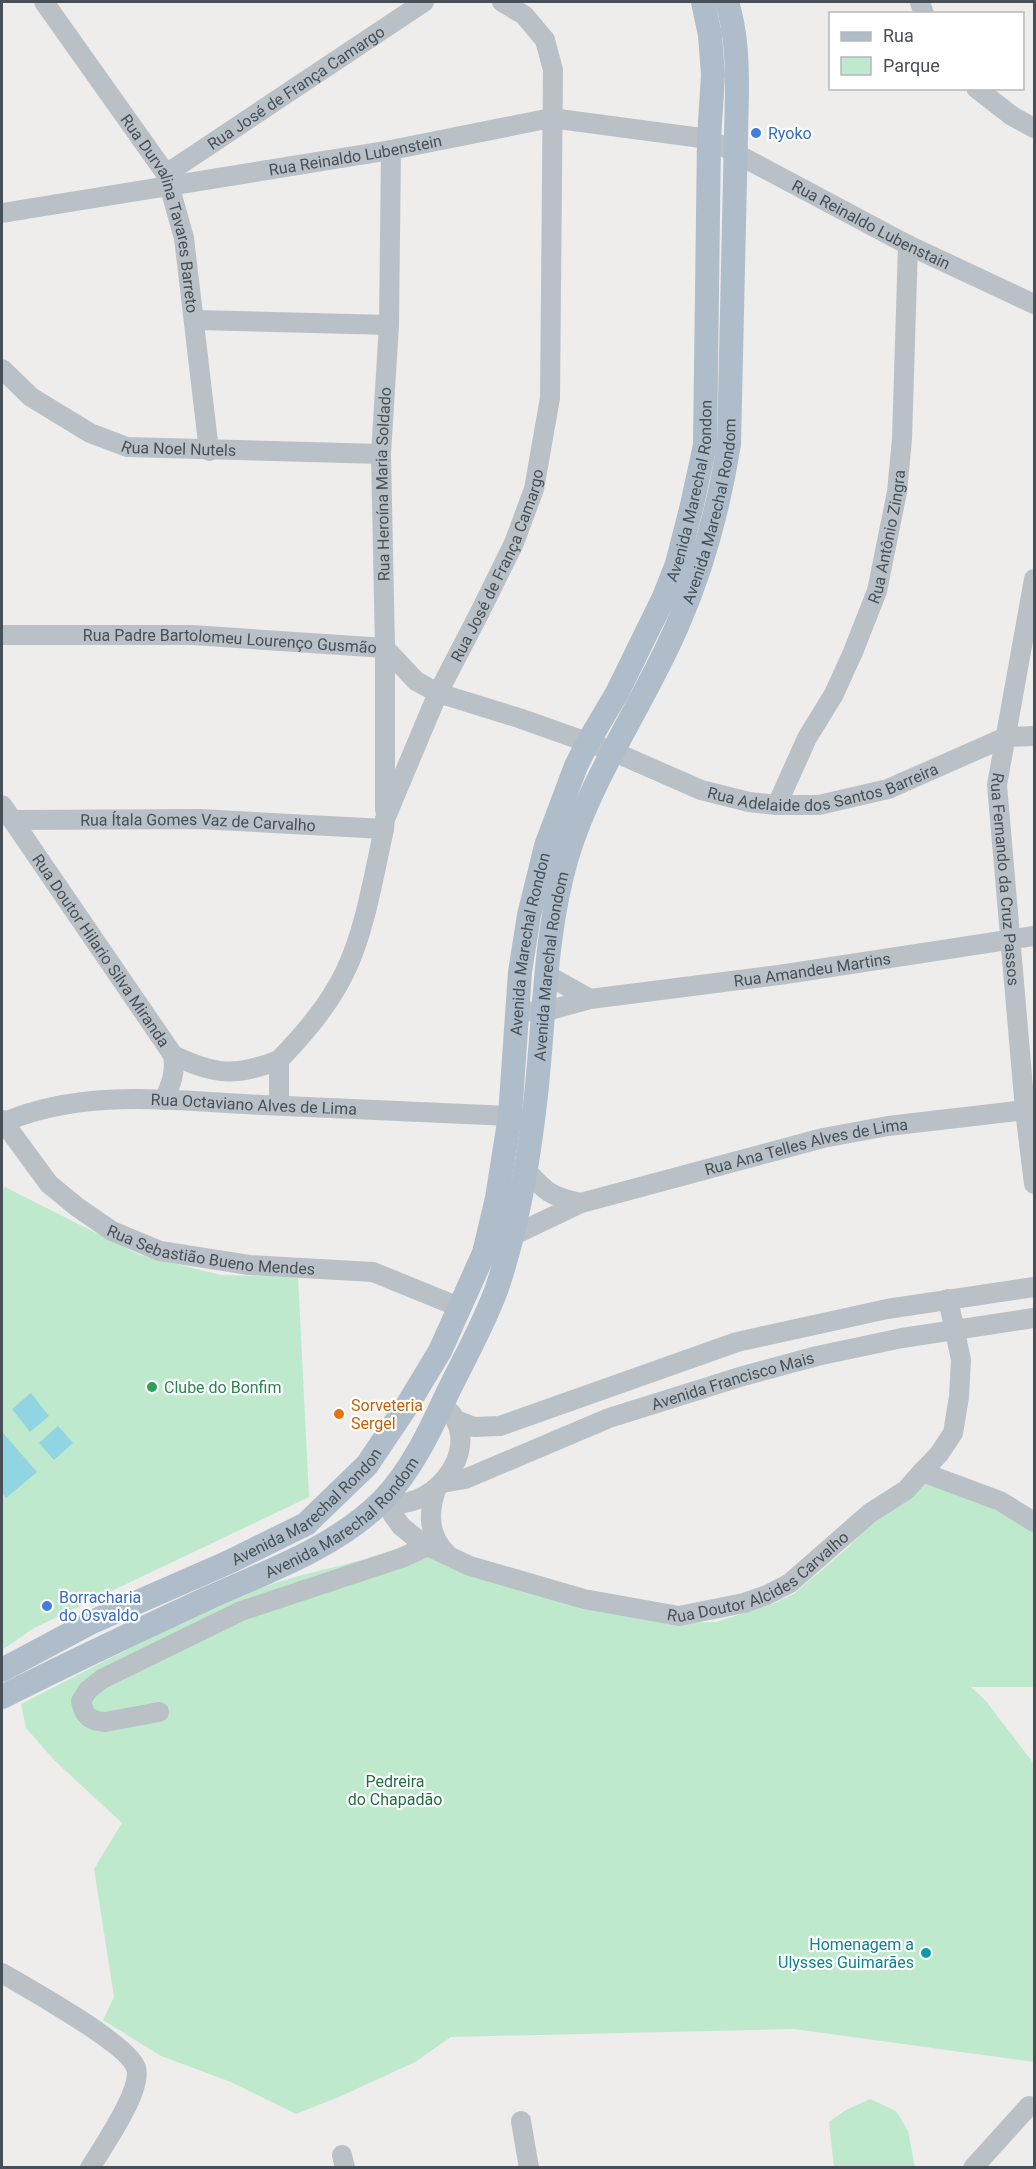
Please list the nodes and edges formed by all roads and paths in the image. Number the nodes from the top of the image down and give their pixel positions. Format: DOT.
graph roads {
  1 [pos="44,2"];
  2 [pos="424,2"];
  3 [pos="502,2"];
  4 [pos="703,2"];
  5 [pos="727,2"];
  6 [pos="978,90"];
  7 [pos="551,118"];
  8 [pos="1035,129"];
  9 [pos="709,139"];
  10 [pos="392,150"];
  11 [pos="735,154"];
  12 [pos="169,180"];
  13 [pos="2,213"];
  14 [pos="908,246"];
  15 [pos="1035,304"];
  16 [pos="195,320"];
  17 [pos="389,324"];
  18 [pos="2,369"];
  19 [pos="209,451"];
  20 [pos="381,454"];
  21 [pos="1035,579"];
  22 [pos="2,635"];
  23 [pos="385,648"];
  24 [pos="438,693"];
  25 [pos="1035,736"];
  26 [pos="1006,737"];
  27 [pos="588,742"];
  28 [pos="612,751"];
  29 [pos="777,805"];
  30 [pos="7,812"];
  31 [pos="384,824"];
  32 [pos="1035,936"];
  33 [pos="1011,940"];
  34 [pos="547,975"];
  35 [pos="590,999"];
  36 [pos="518,1011"];
  37 [pos="543,1012"];
  38 [pos="173,1054"];
  39 [pos="279,1060"];
  40 [pos="164,1100"];
  41 [pos="279,1106"];
  42 [pos="1030,1110"];
  43 [pos="510,1116"];
  44 [pos="2,1122"];
  45 [pos="524,1168"];
  46 [pos="1035,1184"];
  47 [pos="581,1203"];
  48 [pos="512,1236"];
  49 [pos="1035,1287"];
  50 [pos="948,1299"];
  51 [pos="459,1307"];
  52 [pos="1035,1318"];
  53 [pos="956,1331"];
  54 [pos="408,1404"];
  55 [pos="449,1414"];
  56 [pos="367,1465"];
  57 [pos="922,1472"];
  58 [pos="439,1486"];
  59 [pos="386,1502"];
  60 [pos="1035,1522"];
  61 [pos="428,1546"];
  62 [pos="451,1557"];
  63 [pos="2,1670"];
  64 [pos="2,1697"];
  65 [pos="159,1712"];
  66 [pos="2,1973"];
  67 [pos="1029,2106"];
  68 [pos="521,2121"];
  69 [pos="93,2167"];
  70 [pos="529,2168"];
  71 [pos="973,2168"];
  1 -- 12 [label="street, Rua Durvalina Tavares Barreto"];
  2 -- 12 [label="street, Rua José de França Camargo"];
  3 -- 7 [label="street, Rua José de França Camargo"];
  4 -- 9 [label="main road, Avenida Marechal Rondon"];
  5 -- 11 [label="main road, Avenida Marechal Rondom"];
  6 -- 8 [label="street"];
  7 -- 9 [label="street, Rua Reinaldo Lubenstein"];
  7 -- 10 [label="street, Rua Reinaldo Lubenstein"];
  7 -- 24 [label="street, Rua José de França Camargo"];
  9 -- 11 [label="street, Rua Reinaldo Lubenstain"];
  9 -- 27 [label="main road, Avenida Marechal Rondon"];
  10 -- 12 [label="street, Rua Reinaldo Lubenstein"];
  10 -- 17 [label="street, Rua Heroína Maria Soldado"];
  11 -- 14 [label="street, Rua Reinaldo Lubenstain"];
  11 -- 28 [label="main road, Avenida Marechal Rondom"];
  12 -- 13 [label="street, Rua Reinaldo Lubenstein"];
  12 -- 16 [label="street, Rua Durvalina Tavares Barreto"];
  14 -- 15 [label="street, Rua Reinaldo Lubenstain"];
  14 -- 29 [label="street, Rua Antônio Zingra"];
  16 -- 17 [label="street"];
  16 -- 19 [label="street, Rua Durvalina Tavares Barreto"];
  17 -- 20 [label="street, Rua Heroína Maria Soldado"];
  18 -- 19 [label="street, Rua Noel Nutels"];
  19 -- 20 [label="street, Rua Noel Nutels"];
  20 -- 23 [label="street, Rua Heroína Maria Soldado"];
  21 -- 26 [label="street, Rua Fernando da Cruz Passos"];
  22 -- 23 [label="street, Rua Padre Bartolomeu Lourenço Gusmão"];
  23 -- 24 [label="street, Rua Padre Bartolomeu Lourenço Gusmão"];
  23 -- 31 [label="street, Rua Heroína Maria Soldado"];
  24 -- 27 [label="street, Rua Padre Bartolomeu Lourenço Gusmão"];
  24 -- 31 [label="street, Rua José de França Camargo"];
  25 -- 26 [label="street, Rua Adelaide dos Santos Barreira"];
  26 -- 29 [label="street, Rua Adelaide dos Santos Barreira"];
  26 -- 33 [label="street, Rua Fernando da Cruz Passos"];
  27 -- 28 [label="street, Rua Padre Bartolomeu Lourenço Gusmão"];
  27 -- 36 [label="main road, Avenida Marechal Rondon"];
  28 -- 29 [label="street, Rua Adelaide dos Santos Barreira"];
  28 -- 34 [label="main road, Avenida Marechal Rondom"];
  30 -- 31 [label="street, Rua Ítala Gomes Vaz de Carvalho"];
  30 -- 38 [label="street, Rua Doutor Hilario Silva Miranda"];
  31 -- 39 [label="street, Rua José de França Camargo"];
  32 -- 33 [label="street, Rua Amandeu Martins"];
  33 -- 35 [label="street, Rua Amandeu Martins"];
  33 -- 42 [label="street, Rua Fernando da Cruz Passos"];
  34 -- 35 [label="street"];
  34 -- 37 [label="main road, Avenida Marechal Rondom"];
  35 -- 37 [label="street, Rua Amandeu Martins"];
  36 -- 37 [label="street, Rua Amandeu Martins"];
  36 -- 43 [label="main road, Avenida Marechal Rondon"];
  37 -- 45 [label="main road, Avenida Marechal Rondom"];
  38 -- 39 [label="street"];
  38 -- 40 [label="street, Rua Doutor Hilario Silva Miranda"];
  39 -- 41 [label="street"];
  40 -- 41 [label="street, Rua Octaviano Alves de Lima"];
  40 -- 44 [label="street, Rua Octaviano Alves de Lima"];
  41 -- 43 [label="street, Rua Octaviano Alves de Lima"];
  42 -- 46 [label="street, Rua Fernando da Cruz Passos"];
  42 -- 47 [label="street, Rua Ana Telles Alves de Lima"];
  43 -- 51 [label="main road, Avenida Marechal Rondon"];
  44 -- 51 [label="street, Rua Sebastião Bueno Mendes"];
  45 -- 47 [label="street"];
  45 -- 48 [label="main road, Avenida Marechal Rondom"];
  47 -- 48 [label="street, Rua Ana Telles Alves de Lima"];
  48 -- 55 [label="main road, Avenida Marechal Rondom"];
  49 -- 50 [label="street, Avenida Francisco Mais"];
  50 -- 53 [label="street, Rua Doutor Alcides Carvalho"];
  50 -- 55 [label="street, Avenida Francisco Mais"];
  51 -- 54 [label="main road, Avenida Marechal Rondon"];
  52 -- 53 [label="street, Avenida Francisco Mais"];
  53 -- 57 [label="street, Rua Doutor Alcides Carvalho"];
  53 -- 58 [label="street, Avenida Francisco Mais"];
  54 -- 55 [label="main road"];
  54 -- 56 [label="main road, Avenida Marechal Rondon"];
  55 -- 58 [label="street, Rua Doutor Alcides Carvalho"];
  55 -- 59 [label="main road, Avenida Marechal Rondom"];
  56 -- 59 [label="main road"];
  56 -- 63 [label="main road, Avenida Marechal Rondon"];
  57 -- 60 [label="street"];
  57 -- 62 [label="street, Rua Doutor Alcides Carvalho"];
  58 -- 59 [label="street, Avenida Francisco Mais"];
  58 -- 62 [label="street, Rua Doutor Alcides Carvalho"];
  59 -- 61 [label="street, Rua Doutor Alcides Carvalho"];
  59 -- 64 [label="main road, Avenida Marechal Rondom"];
  61 -- 62 [label="street, Rua Doutor Alcides Carvalho"];
  61 -- 65 [label="street"];
  66 -- 69 [label="street"];
  67 -- 71 [label="street"];
  68 -- 70 [label="street"];
}
